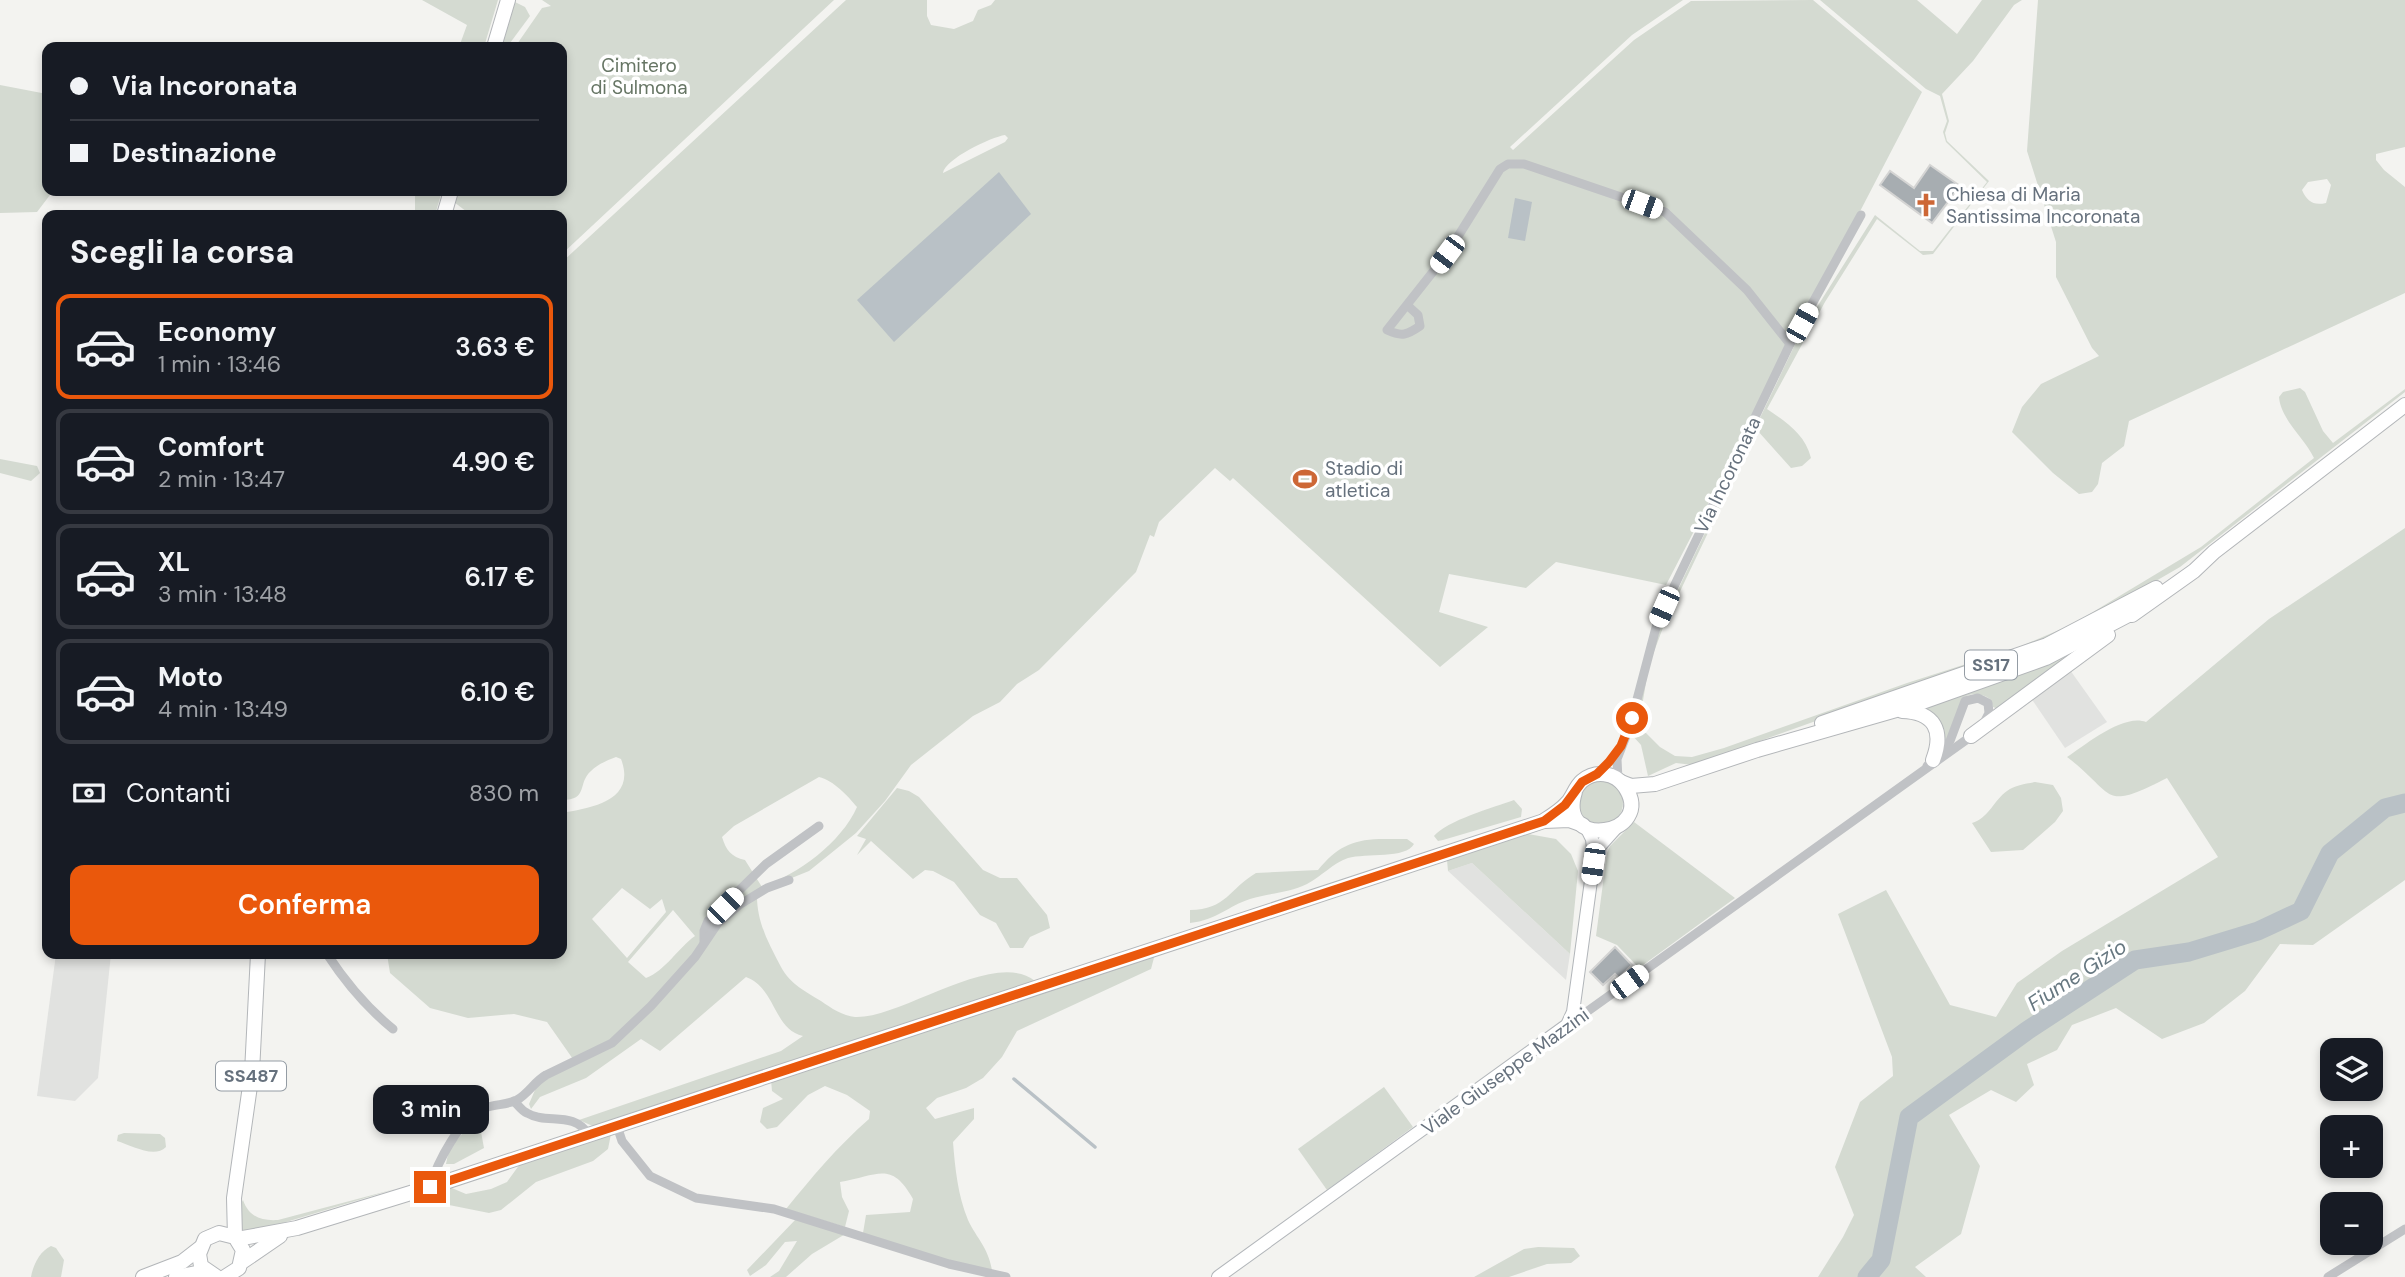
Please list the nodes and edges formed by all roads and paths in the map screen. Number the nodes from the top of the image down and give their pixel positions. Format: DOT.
graph roads {
  1 [pos="508,0"];
  2 [pos="496,42"];
  3 [pos="1861,215"];
  4 [pos="1407,305"];
  5 [pos="1790,344"];
  6 [pos="2405,405"];
  7 [pos="2214,552"];
  8 [pos="2138,610"];
  9 [pos="1894,711"];
  10 [pos="1972,736"];
  11 [pos="1621,746"];
  12 [pos="1756,750"];
  13 [pos="1930,763"];
  14 [pos="1597,774"];
  15 [pos="1620,781"];
  16 [pos="1655,784"];
  17 [pos="1575,792"];
  18 [pos="1630,808"];
  19 [pos="1544,821"];
  20 [pos="819,826"];
  21 [pos="1584,826"];
  22 [pos="1616,828"];
  23 [pos="1594,859"];
  24 [pos="789,880"];
  25 [pos="704,942"];
  26 [pos="258,959"];
  27 [pos="330,959"];
  28 [pos="1575,995"];
  29 [pos="1601,1002"];
  30 [pos="1570,1020"];
  31 [pos="393,1028"];
  32 [pos="514,1101"];
  33 [pos="617,1126"];
  34 [pos="589,1135"];
  35 [pos="430,1187"];
  36 [pos="234,1198"];
  37 [pos="297,1228"];
  38 [pos="2405,1229"];
  39 [pos="236,1238"];
  40 [pos="204,1242"];
  41 [pos="242,1262"];
  42 [pos="211,1274"];
  43 [pos="144,1277"];
  44 [pos="176,1277"];
  45 [pos="225,1277"];
  46 [pos="1006,1277"];
  47 [pos="1218,1277"];
  48 [pos="2328,1277"];
  1 -- 2 [label="main road"];
  3 -- 5 [label="street, Via Incoronata"];
  4 -- 5 [label="street"];
  5 -- 11 [label="street, Via Incoronata"];
  6 -- 7 [label="main road, SS17"];
  7 -- 8 [label="main road, SS17"];
  7 -- 12 [label="main road, SS17"];
  8 -- 9 [label="main road, SS17"];
  8 -- 10 [label="main road"];
  9 -- 12 [label="main road, SS17"];
  9 -- 13 [label="main road"];
  10 -- 13 [label="street, Viale Giuseppe Mazzini"];
  10 -- 13 [label="street, Viale Giuseppe Mazzini"];
  11 -- 14 [label="street, Via Incoronata"];
  11 -- 15 [label="street, Via Incoronata"];
  12 -- 16 [label="main road, SS17"];
  13 -- 29 [label="street, Viale Giuseppe Mazzini"];
  14 -- 15 [label="main road"];
  14 -- 17 [label="main road"];
  15 -- 16 [label="main road, SS17"];
  15 -- 18 [label="main road"];
  16 -- 18 [label="main road, SS17"];
  17 -- 19 [label="main road"];
  17 -- 21 [label="main road"];
  18 -- 22 [label="main road"];
  19 -- 21 [label="main road"];
  19 -- 33 [label="main road"];
  20 -- 25 [label="street"];
  21 -- 22 [label="main road"];
  21 -- 23 [label="main road"];
  22 -- 23 [label="main road"];
  23 -- 28 [label="main road"];
  24 -- 25 [label="street"];
  25 -- 32 [label="street"];
  26 -- 36 [label="main road, SS487"];
  27 -- 31 [label="street"];
  28 -- 29 [label="street"];
  28 -- 30 [label="main road"];
  29 -- 30 [label="street, Viale Giuseppe Mazzini"];
  30 -- 47 [label="main road, Viale Giuseppe Mazzini"];
  32 -- 34 [label="street"];
  32 -- 35 [label="street"];
  33 -- 34 [label="main road"];
  33 -- 46 [label="street"];
  34 -- 35 [label="main road"];
  35 -- 37 [label="main road"];
  36 -- 39 [label="main road, SS487"];
  36 -- 40 [label="main road, SS487"];
  37 -- 39 [label="main road"];
  37 -- 41 [label="main road"];
  38 -- 48 [label="street"];
  39 -- 40 [label="main road"];
  39 -- 41 [label="main road"];
  40 -- 42 [label="main road"];
  40 -- 43 [label="main road"];
  41 -- 45 [label="main road"];
  42 -- 44 [label="main road"];
}
